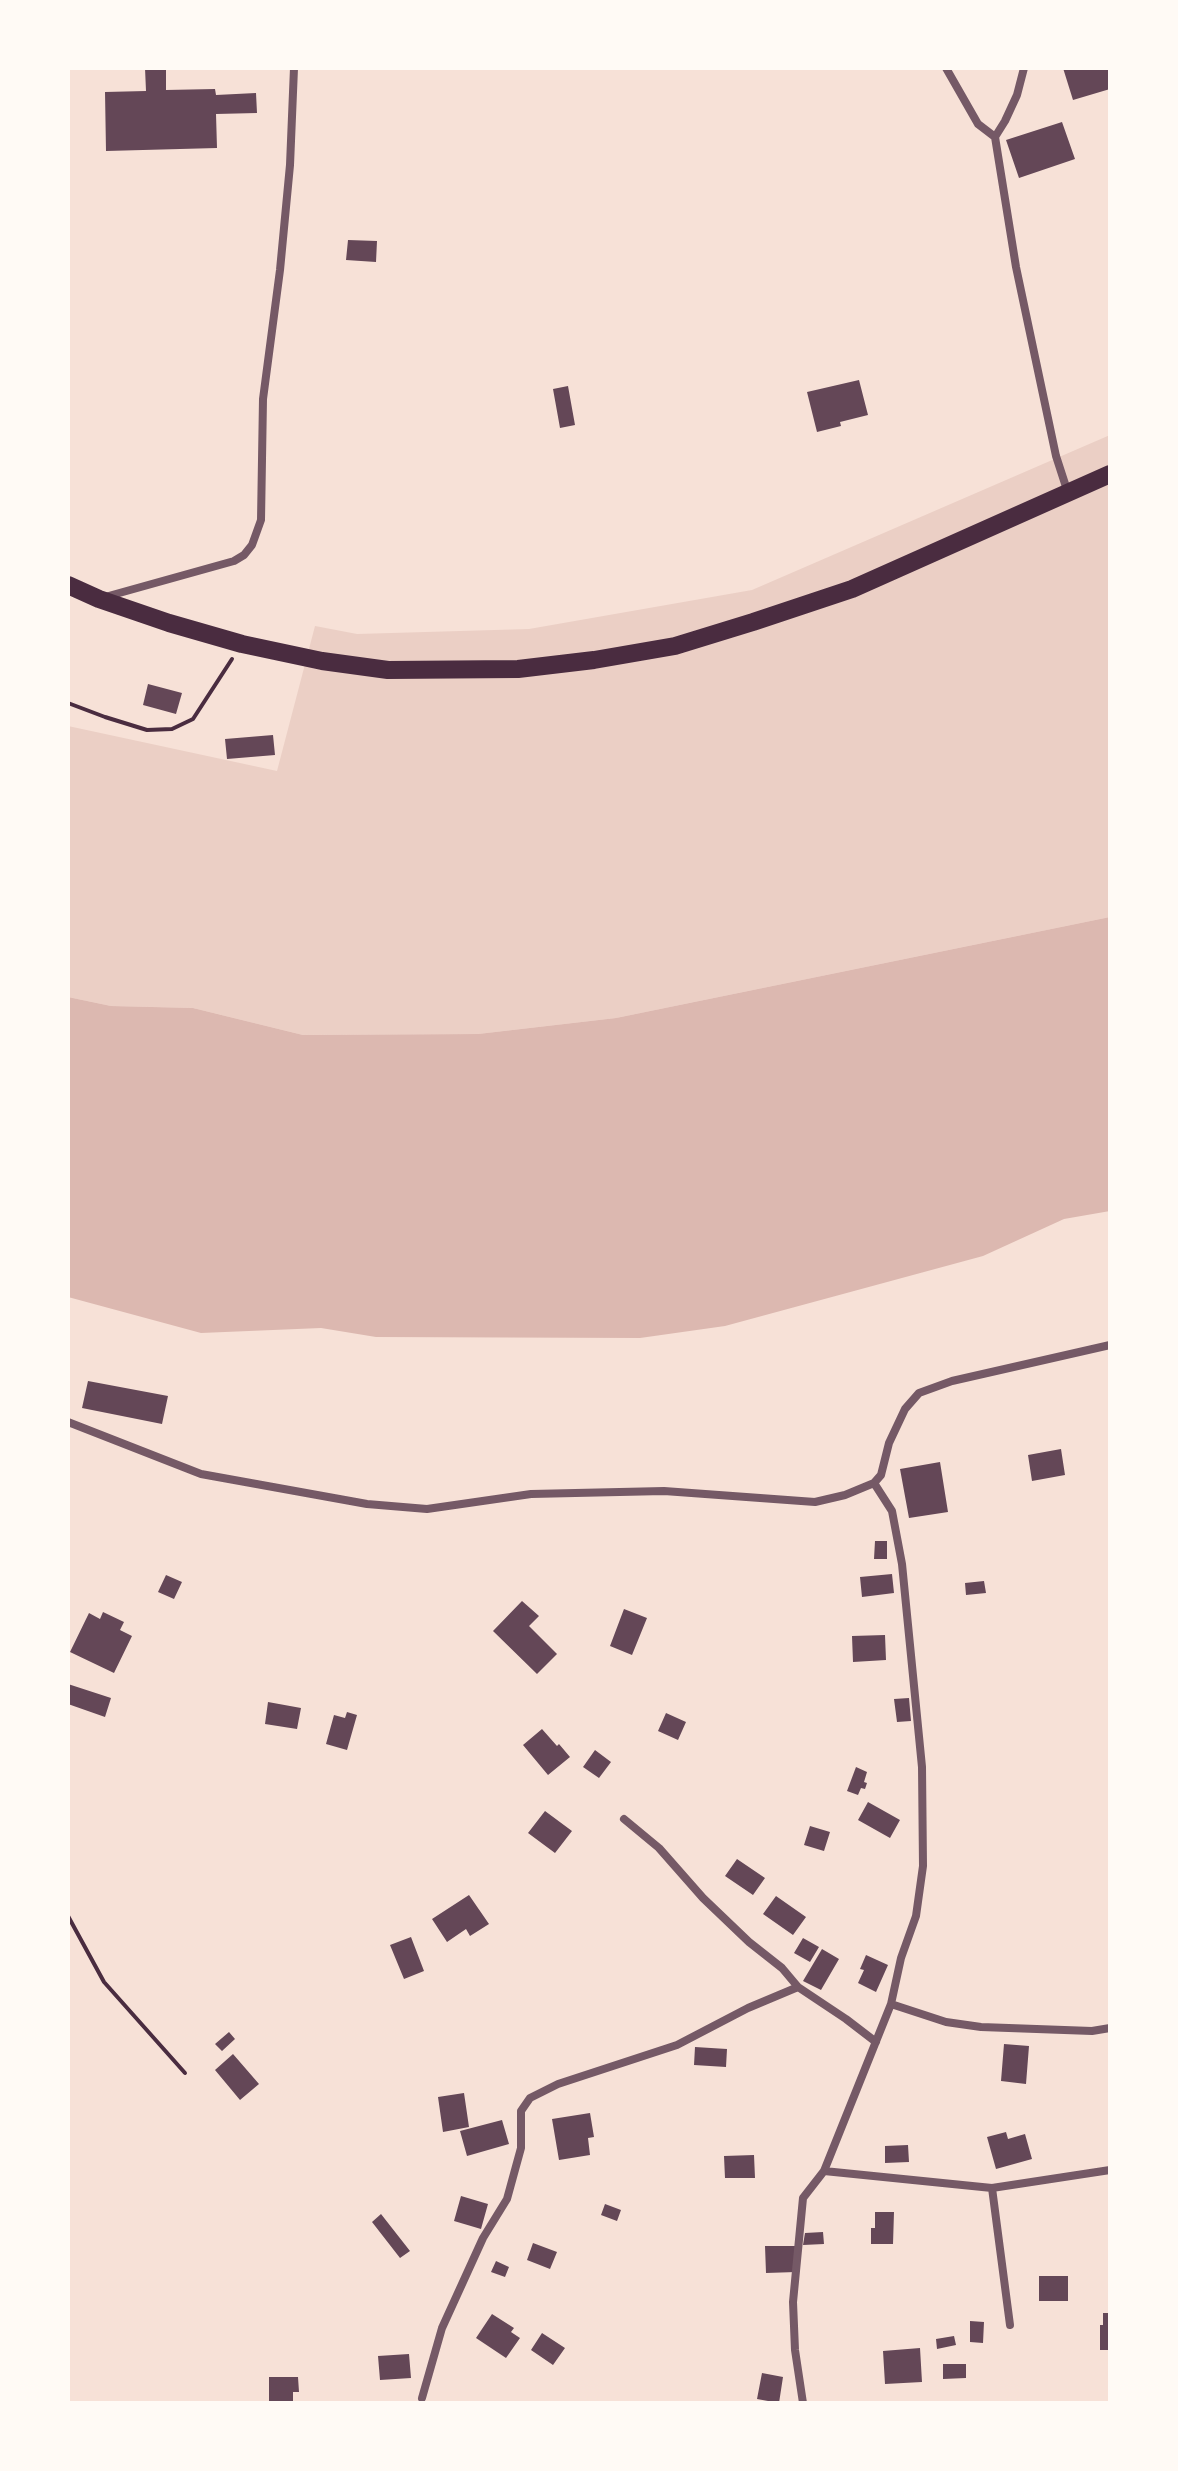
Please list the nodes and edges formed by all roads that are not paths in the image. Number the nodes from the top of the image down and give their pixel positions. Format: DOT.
graph roads {
  1 [pos="292,68"];
  2 [pos="946,68"];
  3 [pos="1024,68"];
  4 [pos="995,137"];
  5 [pos="1110,474"];
  6 [pos="1068,493"];
  7 [pos="68,585"];
  8 [pos="99,599"];
  9 [pos="1110,1345"];
  10 [pos="68,1422"];
  11 [pos="874,1483"];
  12 [pos="624,1819"];
  13 [pos="798,1987"];
  14 [pos="891,2004"];
  15 [pos="1110,2028"];
  16 [pos="876,2042"];
  17 [pos="1110,2170"];
  18 [pos="824,2171"];
  19 [pos="992,2188"];
  20 [pos="1010,2325"];
  21 [pos="422,2398"];
  22 [pos="803,2403"];
  1 -- 8 [label="street"];
  2 -- 4 [label="street"];
  3 -- 4 [label="street"];
  4 -- 6 [label="street"];
  5 -- 6 [label="main road"];
  6 -- 8 [label="main road"];
  7 -- 8 [label="main road"];
  9 -- 11 [label="street"];
  10 -- 11 [label="street"];
  11 -- 14 [label="street"];
  12 -- 13 [label="street"];
  13 -- 16 [label="street"];
  13 -- 21 [label="street"];
  14 -- 15 [label="street"];
  14 -- 16 [label="street"];
  16 -- 18 [label="street"];
  17 -- 19 [label="street"];
  18 -- 19 [label="street"];
  18 -- 22 [label="street"];
  19 -- 20 [label="street"];
}
